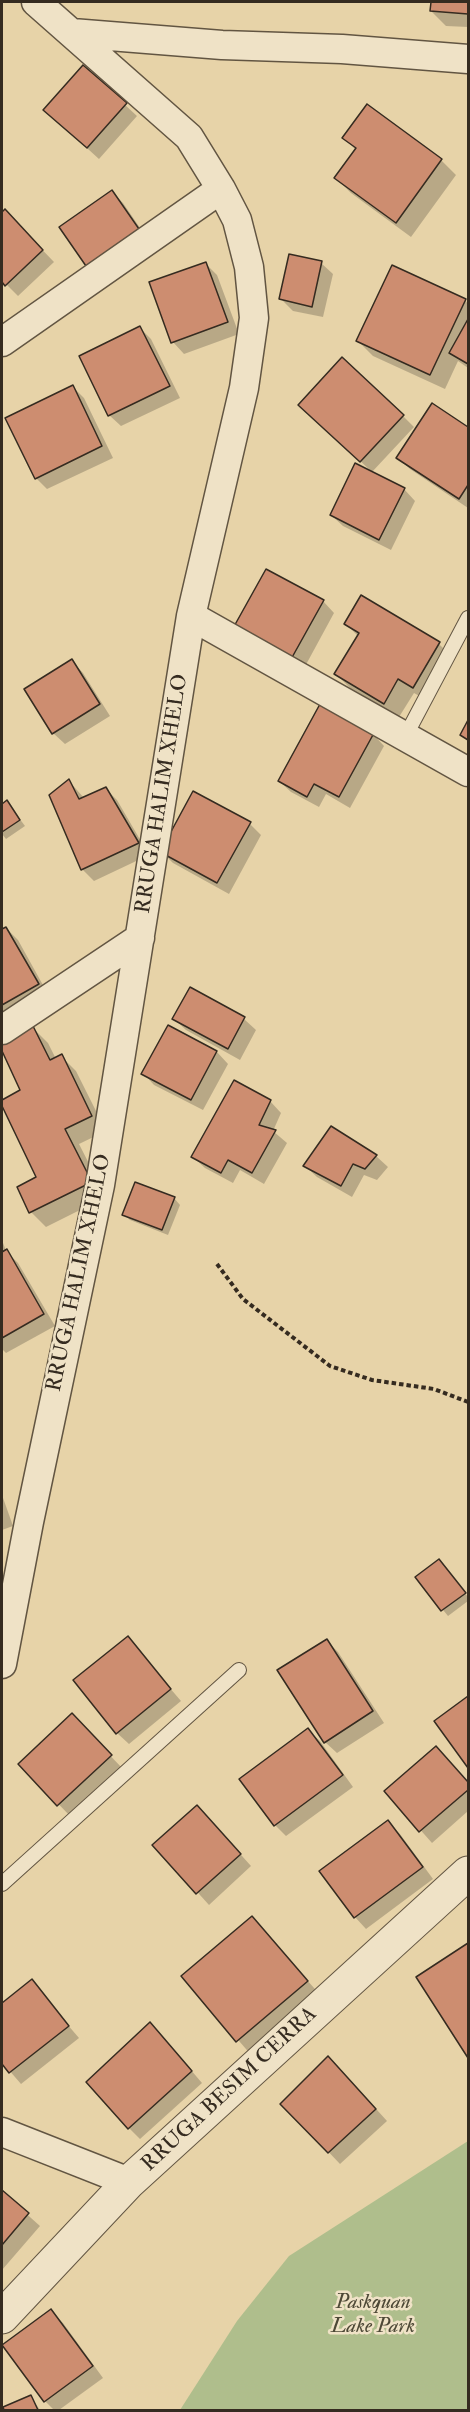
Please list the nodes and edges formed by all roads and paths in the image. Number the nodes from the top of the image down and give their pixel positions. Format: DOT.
graph roads {
  1 [pos="36,2"];
  2 [pos="72,33"];
  3 [pos="468,59"];
  4 [pos="221,189"];
  5 [pos="2,342"];
  6 [pos="191,616"];
  7 [pos="468,618"];
  8 [pos="405,737"];
  9 [pos="468,772"];
  10 [pos="140,938"];
  11 [pos="3,1026"];
  12 [pos="217,1264"];
  13 [pos="468,1402"];
  14 [pos="2,1664"];
  15 [pos="239,1670"];
  16 [pos="468,1873"];
  17 [pos="2,1884"];
  18 [pos="2,2132"];
  19 [pos="129,2182"];
  20 [pos="2,2317"];
  1 -- 2 [label="street, RRUGA HALIM XHELO"];
  2 -- 3 [label="street"];
  2 -- 4 [label="street, RRUGA HALIM XHELO"];
  4 -- 5 [label="street"];
  4 -- 6 [label="street, RRUGA HALIM XHELO"];
  6 -- 8 [label="street"];
  6 -- 10 [label="street, RRUGA HALIM XHELO"];
  7 -- 8 [label="lane"];
  8 -- 9 [label="street"];
  10 -- 11 [label="street"];
  10 -- 14 [label="street, RRUGA HALIM XHELO"];
  12 -- 13 [label="path"];
  15 -- 17 [label="lane"];
  16 -- 19 [label="street, RRUGA BESIM CERRA"];
  18 -- 19 [label="street"];
  19 -- 20 [label="street, RRUGA BESIM CERRA"];
}
